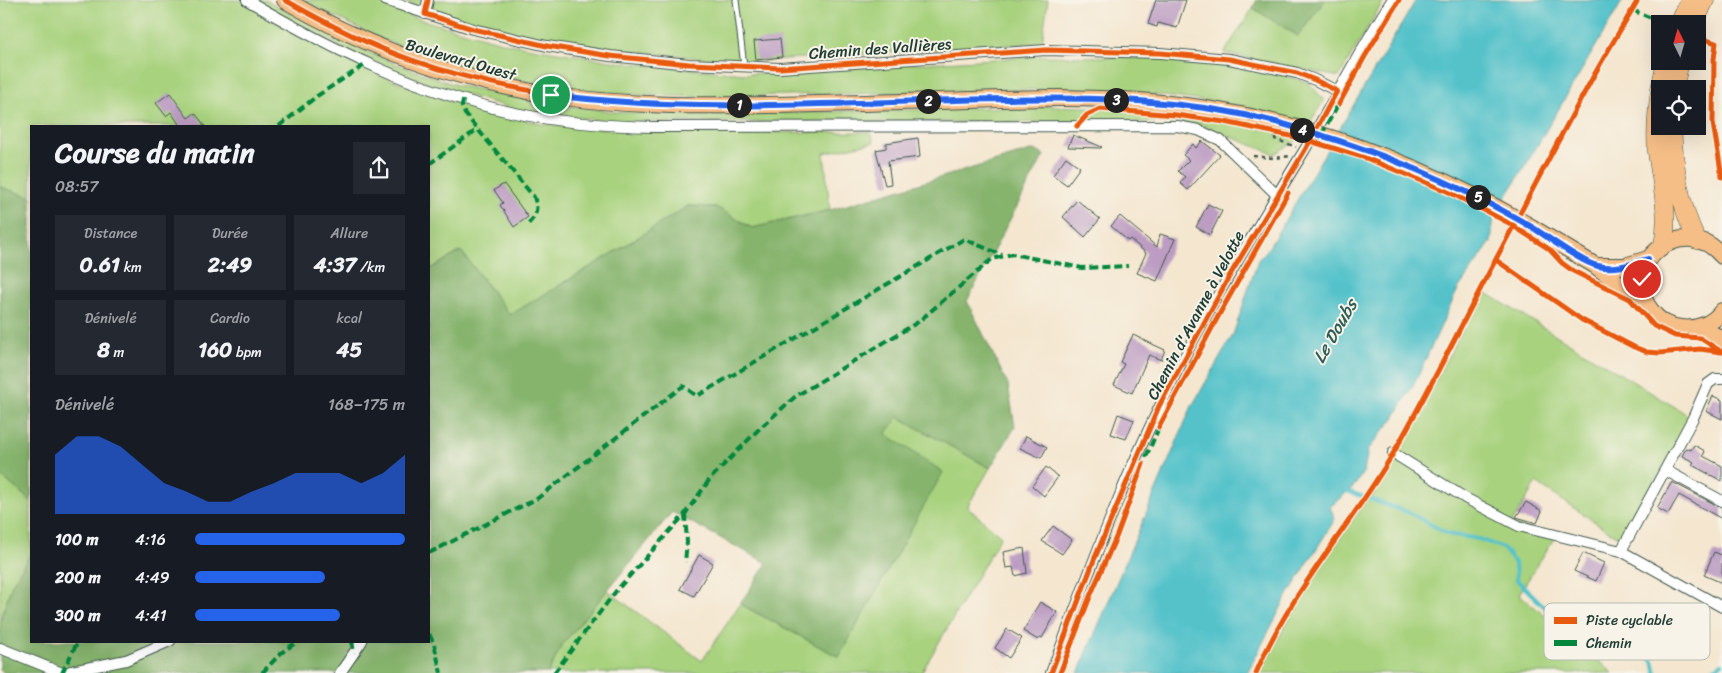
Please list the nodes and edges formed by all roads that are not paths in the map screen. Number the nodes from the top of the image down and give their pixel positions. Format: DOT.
graph roads {
  1 [pos="247,0"];
  2 [pos="285,0"];
  3 [pos="386,0"];
  4 [pos="428,0"];
  5 [pos="736,0"];
  6 [pos="1392,0"];
  7 [pos="1690,0"];
  8 [pos="1705,0"];
  9 [pos="425,14"];
  10 [pos="1683,15"];
  11 [pos="1698,15"];
  12 [pos="744,68"];
  13 [pos="1337,91"];
  14 [pos="1656,135"];
  15 [pos="1673,135"];
  16 [pos="1277,195"];
  17 [pos="1697,240"];
  18 [pos="1663,245"];
  19 [pos="1722,256"];
  20 [pos="1648,259"];
  21 [pos="1596,266"];
  22 [pos="1644,299"];
  23 [pos="1722,312"];
  24 [pos="1699,327"];
  25 [pos="1722,339"];
  26 [pos="1722,379"];
  27 [pos="1393,453"];
  28 [pos="1665,470"];
  29 [pos="1371,489"];
  30 [pos="1722,501"];
  31 [pos="1360,505"];
  32 [pos="1621,551"];
  33 [pos="1722,607"];
  34 [pos="165,643"];
  35 [pos="361,643"];
  36 [pos="0,648"];
  37 [pos="340,673"];
  38 [pos="1051,673"];
  1 -- 16 [label="street"];
  2 -- 21 [label="main road, Boulevard Ouest, bridge"];
  3 -- 9 [label="street, Chemin des Vallières"];
  4 -- 9 [label="street"];
  5 -- 12 [label="lane"];
  6 -- 13 [label="street, Chemin d'Avanne à Velotte"];
  7 -- 10 [label="highway"];
  8 -- 11 [label="highway"];
  9 -- 12 [label="street, Chemin des Vallières"];
  12 -- 13 [label="street, Chemin des Vallières"];
  13 -- 16 [label="street, Chemin d'Avanne à Velotte"];
  14 -- 18 [label="highway"];
  15 -- 17 [label="highway"];
  16 -- 38 [label="street, Chemin d'Avanne à Velotte"];
  17 -- 18 [label="main road"];
  17 -- 19 [label="main road"];
  18 -- 20 [label="main road"];
  20 -- 21 [label="main road"];
  20 -- 22 [label="main road"];
  21 -- 22 [label="main road, Boulevard Ouest"];
  22 -- 24 [label="main road"];
  23 -- 24 [label="main road"];
  24 -- 25 [label="main road"];
  26 -- 28 [label="street"];
  27 -- 32 [label="street"];
  28 -- 30 [label="street"];
  28 -- 32 [label="street"];
  29 -- 31 [label="lane"];
  32 -- 33 [label="street"];
  34 -- 36 [label="street"];
  35 -- 37 [label="street"];
}
